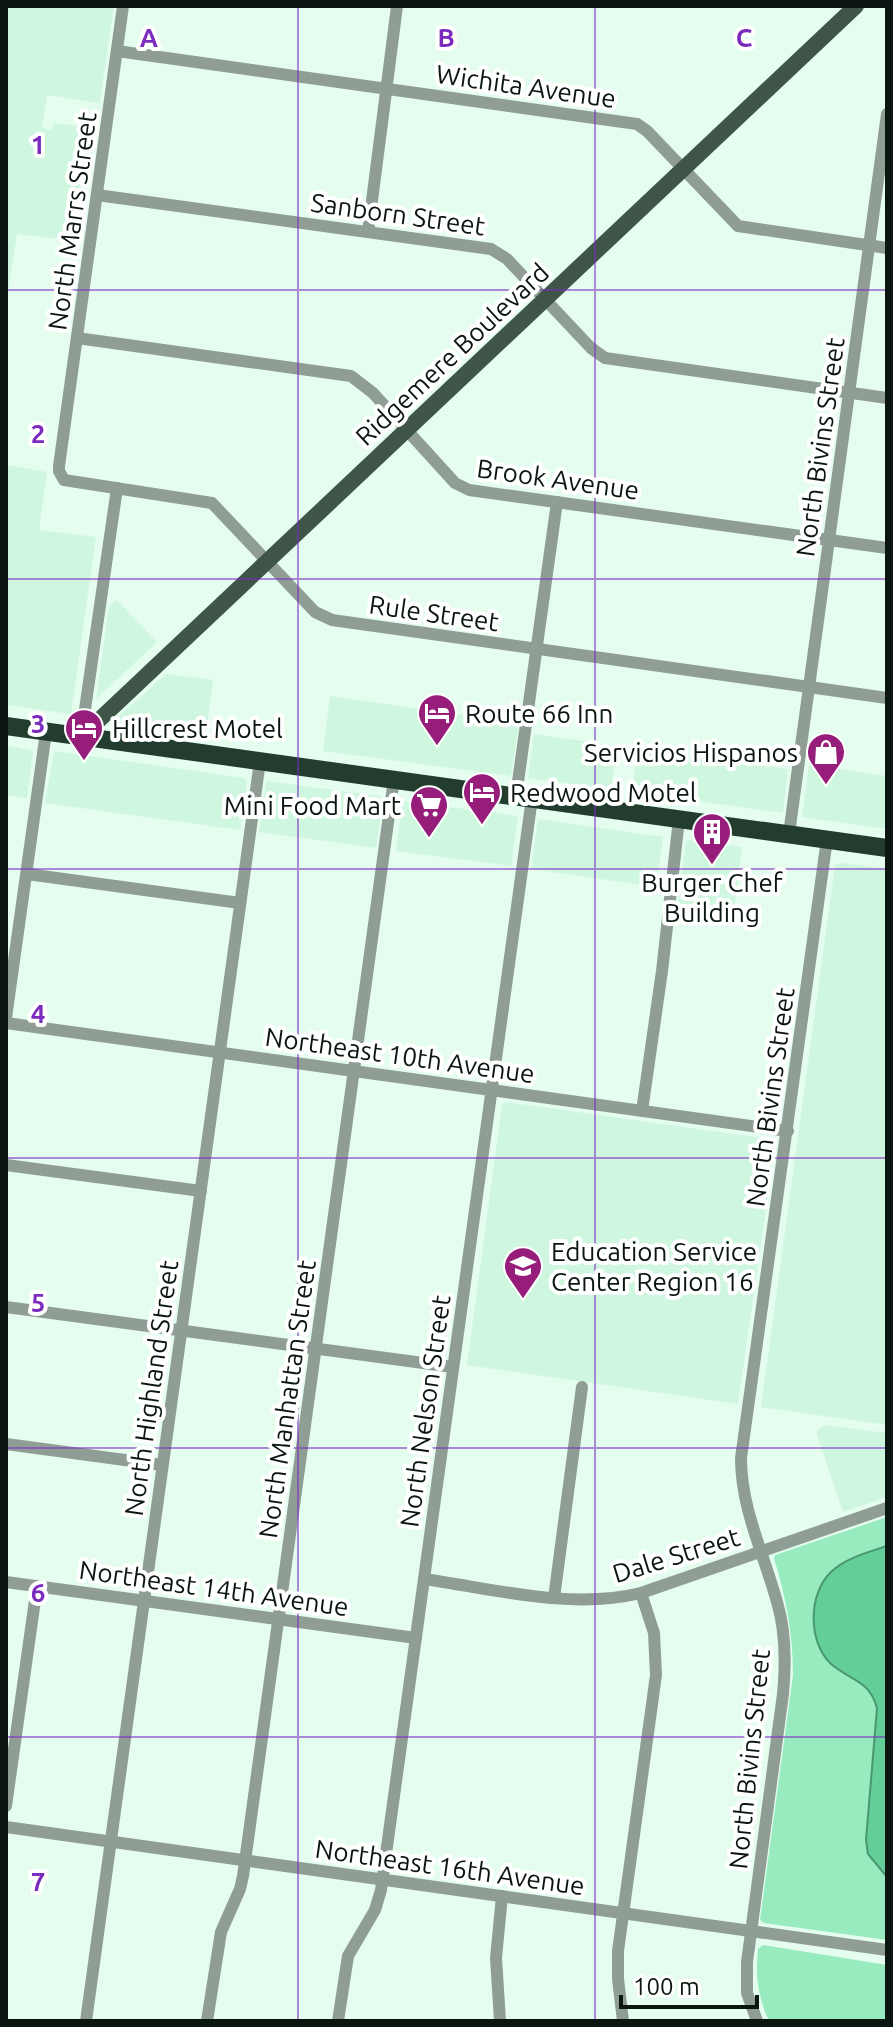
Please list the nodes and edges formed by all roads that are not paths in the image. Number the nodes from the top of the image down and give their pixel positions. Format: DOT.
graph roads {
  1 [pos="123,6"];
  2 [pos="397,6"];
  3 [pos="856,6"];
  4 [pos="117,51"];
  5 [pos="387,88"];
  6 [pos="887,114"];
  7 [pos="684,171"];
  8 [pos="97,195"];
  9 [pos="368,232"];
  10 [pos="870,245"];
  11 [pos="887,248"];
  12 [pos="545,301"];
  13 [pos="77,338"];
  14 [pos="849,393"];
  15 [pos="887,398"];
  16 [pos="406,430"];
  17 [pos="62,441"];
  18 [pos="117,488"];
  19 [pos="557,502"];
  20 [pos="829,540"];
  21 [pos="887,548"];
  22 [pos="267,559"];
  23 [pos="537,649"];
  24 [pos="808,688"];
  25 [pos="887,698"];
  26 [pos="6,726"];
  27 [pos="46,732"];
  28 [pos="81,737"];
  29 [pos="260,761"];
  30 [pos="394,779"];
  31 [pos="524,797"];
  32 [pos="679,819"];
  33 [pos="789,834"];
  34 [pos="827,839"];
  35 [pos="887,848"];
  36 [pos="27,874"];
  37 [pos="240,903"];
  38 [pos="6,1021"];
  39 [pos="220,1053"];
  40 [pos="354,1071"];
  41 [pos="492,1090"];
  42 [pos="642,1111"];
  43 [pos="788,1131"];
  44 [pos="6,1165"];
  45 [pos="201,1191"];
  46 [pos="6,1307"];
  47 [pos="181,1331"];
  48 [pos="316,1349"];
  49 [pos="453,1367"];
  50 [pos="582,1387"];
  51 [pos="6,1444"];
  52 [pos="162,1465"];
  53 [pos="887,1508"];
  54 [pos="761,1552"];
  55 [pos="424,1579"];
  56 [pos="6,1582"];
  57 [pos="37,1586"];
  58 [pos="641,1593"];
  59 [pos="554,1598"];
  60 [pos="144,1601"];
  61 [pos="279,1619"];
  62 [pos="416,1638"];
  63 [pos="6,1806"];
  64 [pos="6,1827"];
  65 [pos="110,1842"];
  66 [pos="245,1861"];
  67 [pos="382,1880"];
  68 [pos="502,1896"];
  69 [pos="623,1913"];
  70 [pos="751,1930"];
  71 [pos="887,1950"];
  72 [pos="86,2021"];
  73 [pos="207,2021"];
  74 [pos="338,2021"];
  75 [pos="500,2021"];
  76 [pos="623,2021"];
  77 [pos="757,2021"];
  1 -- 4 [label="street, North Marrs Street"];
  2 -- 5 [label="street"];
  3 -- 7 [label="main road, Ridgemere Boulevard"];
  4 -- 5 [label="street, Wichita Avenue"];
  4 -- 8 [label="street, North Marrs Street"];
  5 -- 7 [label="street, Wichita Avenue"];
  5 -- 9 [label="street"];
  6 -- 10 [label="street, North Bivins Street"];
  7 -- 10 [label="street, Wichita Avenue"];
  7 -- 12 [label="main road, Ridgemere Boulevard"];
  8 -- 9 [label="street, Sanborn Street"];
  8 -- 13 [label="street, North Marrs Street"];
  9 -- 12 [label="street, Sanborn Street"];
  10 -- 11 [label="street, Wichita Avenue"];
  10 -- 14 [label="street, North Bivins Street"];
  12 -- 14 [label="street, Sanborn Street"];
  12 -- 16 [label="main road, Ridgemere Boulevard"];
  13 -- 16 [label="street, Brook Avenue"];
  13 -- 17 [label="street, North Marrs Street"];
  14 -- 15 [label="street, Sanborn Street"];
  14 -- 20 [label="street, North Bivins Street"];
  16 -- 19 [label="street, Brook Avenue"];
  16 -- 22 [label="main road, Ridgemere Boulevard"];
  17 -- 18 [label="street, Rule Street"];
  18 -- 22 [label="street, Rule Street"];
  18 -- 28 [label="street"];
  19 -- 20 [label="street, Brook Avenue"];
  19 -- 23 [label="street, North Nelson Street"];
  20 -- 21 [label="street, Brook Avenue"];
  20 -- 24 [label="street, North Bivins Street"];
  22 -- 23 [label="street, Rule Street"];
  22 -- 28 [label="main road, Ridgemere Boulevard"];
  23 -- 24 [label="street, Rule Street"];
  23 -- 31 [label="street, North Nelson Street"];
  24 -- 25 [label="street, Rule Street"];
  24 -- 33 [label="street, North Bivins Street"];
  26 -- 27 [label="highway"];
  27 -- 28 [label="highway"];
  27 -- 36 [label="street"];
  28 -- 29 [label="highway"];
  29 -- 30 [label="highway"];
  29 -- 37 [label="street, North Highland Street"];
  30 -- 31 [label="highway"];
  30 -- 40 [label="street, North Manhattan Street"];
  31 -- 32 [label="highway"];
  31 -- 41 [label="street, North Nelson Street"];
  32 -- 33 [label="highway"];
  32 -- 42 [label="street"];
  33 -- 34 [label="highway"];
  34 -- 35 [label="highway"];
  34 -- 43 [label="street, North Bivins Street"];
  36 -- 37 [label="street"];
  36 -- 38 [label="street"];
  37 -- 39 [label="street, North Highland Street"];
  38 -- 39 [label="street, Northeast 10th Avenue"];
  39 -- 40 [label="street, Northeast 10th Avenue"];
  39 -- 45 [label="street, North Highland Street"];
  40 -- 41 [label="street, Northeast 10th Avenue"];
  40 -- 48 [label="street, North Manhattan Street"];
  41 -- 42 [label="street, Northeast 10th Avenue"];
  41 -- 49 [label="street, North Nelson Street"];
  42 -- 43 [label="street, Northeast 10th Avenue"];
  43 -- 54 [label="street, North Bivins Street"];
  44 -- 45 [label="street"];
  45 -- 47 [label="street, North Highland Street"];
  46 -- 47 [label="street"];
  47 -- 48 [label="street"];
  47 -- 52 [label="street, North Highland Street"];
  48 -- 49 [label="street"];
  48 -- 61 [label="street, North Manhattan Street"];
  49 -- 55 [label="street, North Nelson Street"];
  50 -- 59 [label="street"];
  51 -- 52 [label="street"];
  52 -- 60 [label="street, North Highland Street"];
  53 -- 54 [label="street, Dale Street"];
  54 -- 58 [label="street, Dale Street"];
  54 -- 70 [label="street, North Bivins Street"];
  55 -- 59 [label="street, Dale Street"];
  55 -- 62 [label="street, North Nelson Street"];
  56 -- 57 [label="street, Northeast 14th Avenue"];
  57 -- 60 [label="street, Northeast 14th Avenue"];
  57 -- 63 [label="street"];
  58 -- 59 [label="street, Dale Street"];
  58 -- 69 [label="street"];
  60 -- 61 [label="street, Northeast 14th Avenue"];
  60 -- 65 [label="street, North Highland Street"];
  61 -- 62 [label="street, Northeast 14th Avenue"];
  61 -- 66 [label="street, North Manhattan Street"];
  62 -- 67 [label="street, North Nelson Street"];
  64 -- 65 [label="street, Northeast 16th Avenue"];
  65 -- 66 [label="street, Northeast 16th Avenue"];
  65 -- 72 [label="street, North Highland Street"];
  66 -- 67 [label="street, Northeast 16th Avenue"];
  66 -- 73 [label="street, North Manhattan Street"];
  67 -- 68 [label="street, Northeast 16th Avenue"];
  67 -- 74 [label="street, North Nelson Street"];
  68 -- 69 [label="street, Northeast 16th Avenue"];
  68 -- 75 [label="street"];
  69 -- 70 [label="street, Northeast 16th Avenue"];
  69 -- 76 [label="street"];
  70 -- 71 [label="street, Northeast 16th Avenue"];
  70 -- 77 [label="street, North Bivins Street"];
}
